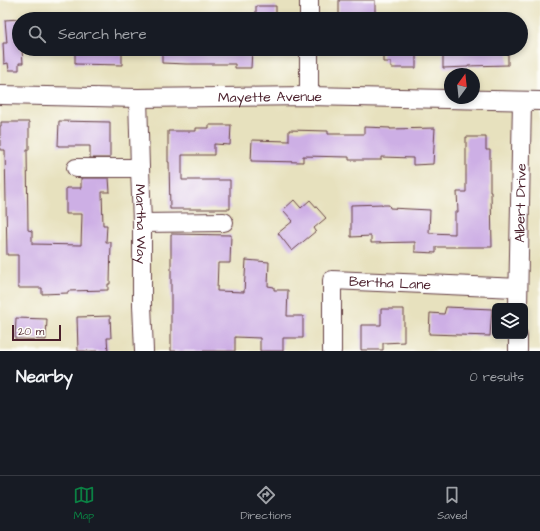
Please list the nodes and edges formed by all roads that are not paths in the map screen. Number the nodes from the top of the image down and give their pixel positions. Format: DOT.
graph roads {
  1 [pos="309,0"];
  2 [pos="309,12"];
  3 [pos="309,56"];
  4 [pos="0,95"];
  5 [pos="309,96"];
  6 [pos="138,98"];
  7 [pos="531,101"];
  8 [pos="76,168"];
  9 [pos="140,168"];
  10 [pos="224,222"];
  11 [pos="142,223"];
  12 [pos="518,288"];
  13 [pos="518,303"];
  14 [pos="518,339"];
  15 [pos="144,351"];
  16 [pos="332,351"];
  17 [pos="518,351"];
  1 -- 2 [label="street"];
  3 -- 5 [label="street"];
  4 -- 6 [label="street, Mayette Avenue"];
  5 -- 6 [label="street, Mayette Avenue"];
  5 -- 7 [label="street, Mayette Avenue"];
  6 -- 9 [label="street, Martha Way"];
  7 -- 12 [label="street, Albert Drive"];
  8 -- 9 [label="street"];
  9 -- 11 [label="street, Martha Way"];
  10 -- 11 [label="street"];
  11 -- 15 [label="street, Martha Way"];
  12 -- 13 [label="street, Albert Drive"];
  12 -- 16 [label="street, Bertha Lane"];
  14 -- 17 [label="street"];
}
